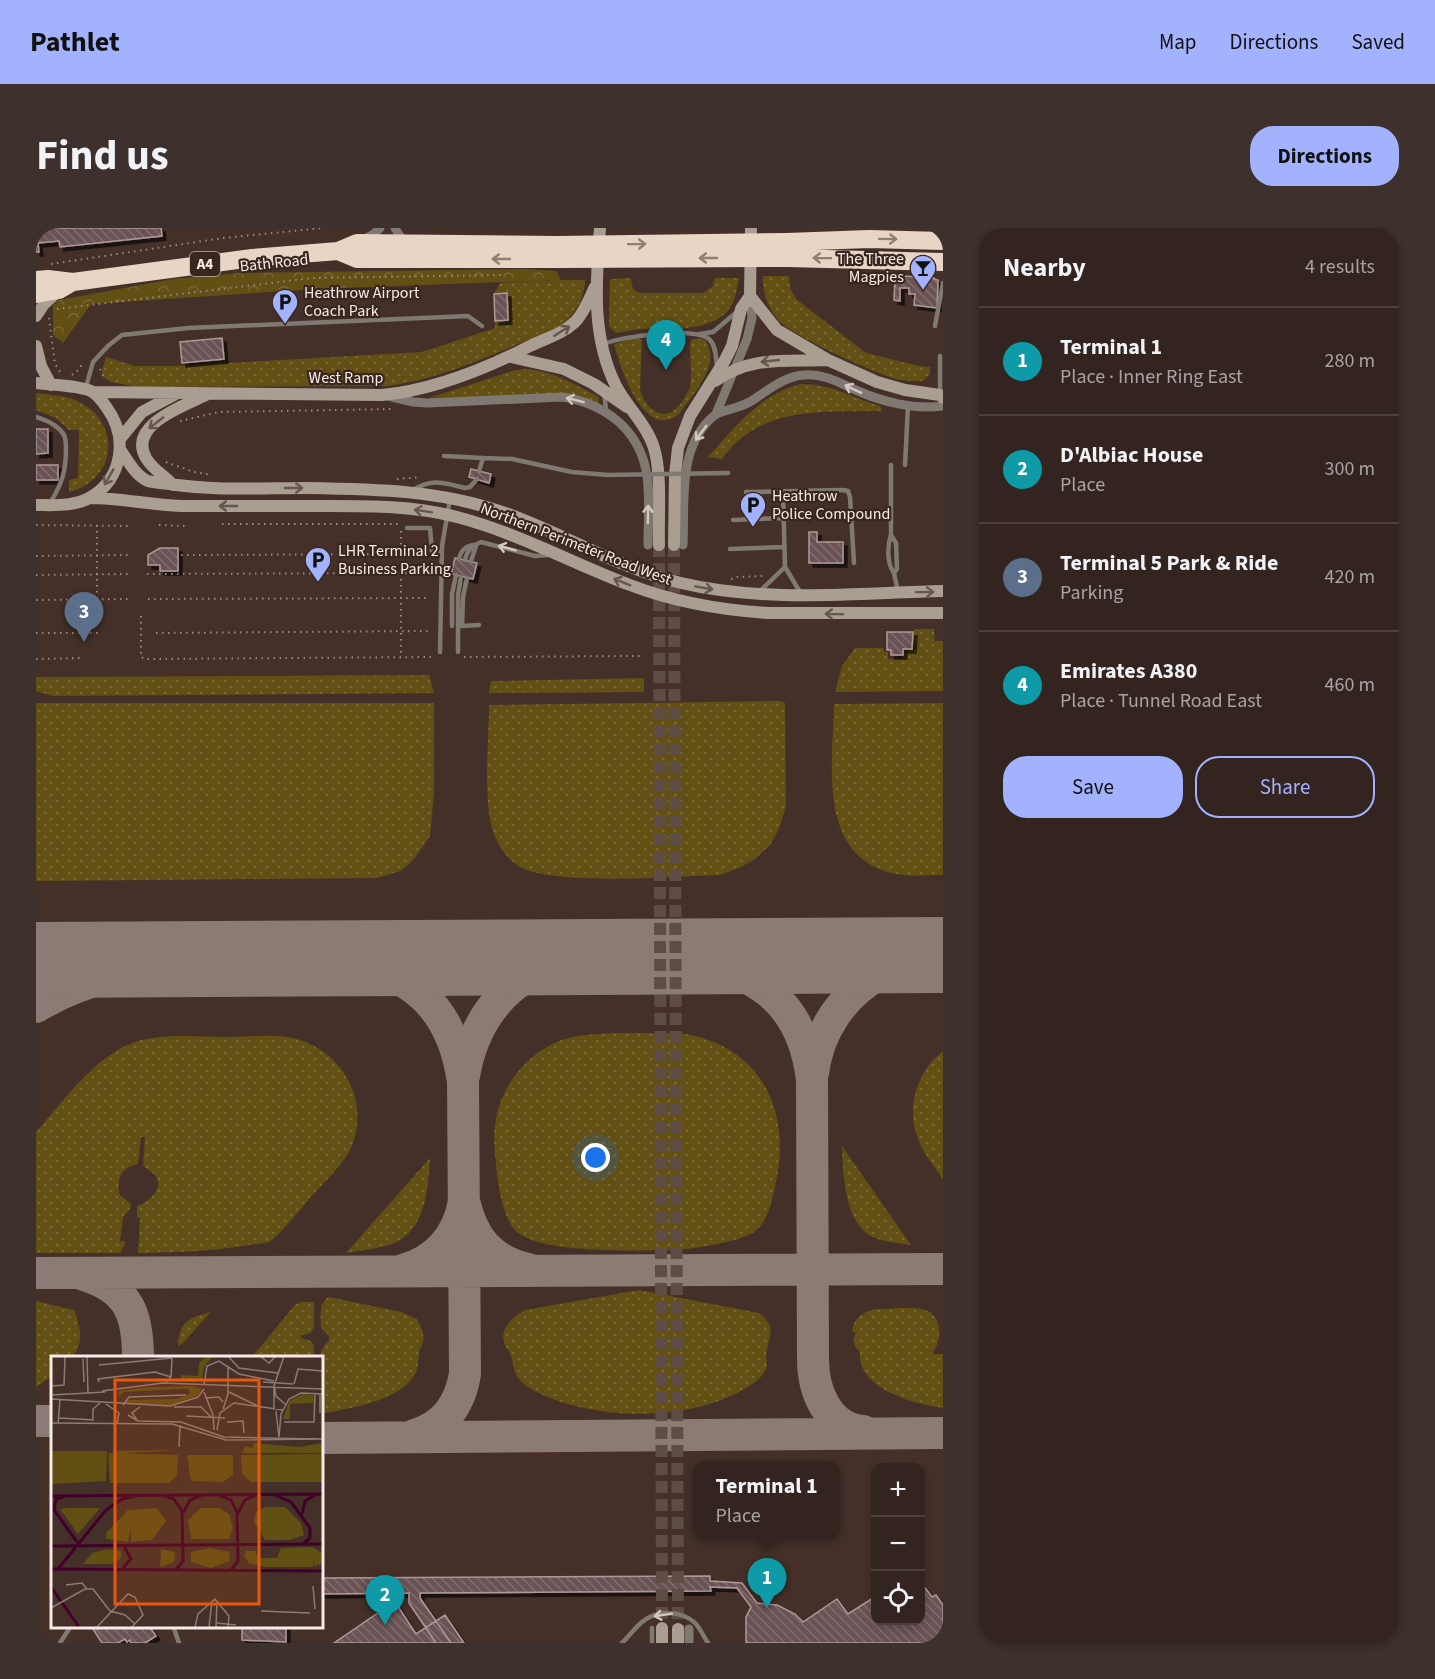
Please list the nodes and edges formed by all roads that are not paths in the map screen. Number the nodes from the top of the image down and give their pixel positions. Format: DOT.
graph roads {
  1 [pos="380,228"];
  2 [pos="600,228"];
  3 [pos="751,228"];
  4 [pos="399,236"];
  5 [pos="943,241"];
  6 [pos="357,243"];
  7 [pos="788,250"];
  8 [pos="338,251"];
  9 [pos="558,252"];
  10 [pos="943,262"];
  11 [pos="41,272"];
  12 [pos="943,283"];
  13 [pos="66,286"];
  14 [pos="595,286"];
  15 [pos="36,294"];
  16 [pos="750,296"];
  17 [pos="741,309"];
  18 [pos="36,316"];
  19 [pos="482,326"];
  20 [pos="935,326"];
  21 [pos="698,335"];
  22 [pos="602,345"];
  23 [pos="36,346"];
  24 [pos="940,356"];
  25 [pos="511,357"];
  26 [pos="828,360"];
  27 [pos="735,369"];
  28 [pos="715,378"];
  29 [pos="36,383"];
  30 [pos="51,385"];
  31 [pos="89,391"];
  32 [pos="604,391"];
  33 [pos="175,394"];
  34 [pos="207,395"];
  35 [pos="382,395"];
  36 [pos="942,398"];
  37 [pos="908,406"];
  38 [pos="629,409"];
  39 [pos="607,413"];
  40 [pos="716,414"];
  41 [pos="36,417"];
  42 [pos="121,445"];
  43 [pos="444,456"];
  44 [pos="483,458"];
  45 [pos="891,465"];
  46 [pos="905,465"];
  47 [pos="479,471"];
  48 [pos="728,472"];
  49 [pos="477,479"];
  50 [pos="173,485"];
  51 [pos="783,491"];
  52 [pos="411,492"];
  53 [pos="746,492"];
  54 [pos="90,498"];
  55 [pos="450,498"];
  56 [pos="42,505"];
  57 [pos="447,514"];
  58 [pos="783,518"];
  59 [pos="733,520"];
  60 [pos="407,528"];
  61 [pos="475,544"];
  62 [pos="653,544"];
  63 [pos="678,544"];
  64 [pos="784,547"];
  65 [pos="730,549"];
  66 [pos="442,551"];
  67 [pos="558,554"];
  68 [pos="854,563"];
  69 [pos="785,567"];
  70 [pos="943,591"];
  71 [pos="898,592"];
  72 [pos="756,595"];
  73 [pos="804,595"];
  74 [pos="943,613"];
  75 [pos="479,625"];
  76 [pos="440,626"];
  77 [pos="457,626"];
  78 [pos="458,652"];
  79 [pos="440,654"];
  80 [pos="70,1628"];
  81 [pos="174,1628"];
  82 [pos="657,1628"];
  83 [pos="683,1629"];
  84 [pos="60,1643"];
  85 [pos="179,1643"];
  86 [pos="622,1643"];
  87 [pos="652,1643"];
  88 [pos="662,1643"];
  89 [pos="678,1643"];
  90 [pos="689,1643"];
  91 [pos="707,1643"];
  1 -- 6 [label="street"];
  2 -- 14 [label="street"];
  3 -- 16 [label="street"];
  4 -- 6 [label="highway, Bath Road / A4"];
  4 -- 9 [label="highway, Bath Road / A4"];
  7 -- 5 [label="highway, Bath Road / A4, one-way"];
  6 -- 8 [label="highway, Bath Road / A4"];
  7 -- 9 [label="highway, Bath Road / A4, bridge"];
  10 -- 7 [label="highway, Bath Road / A4, one-way"];
  9 -- 8 [label="highway, Bath Road / A4, one-way"];
  8 -- 13 [label="highway, Bath Road / A4"];
  11 -- 13 [label="highway, Bath Road / A4"];
  12 -- 20 [label="lane"];
  13 -- 15 [label="highway, Bath Road / A4"];
  13 -- 18 [label="street"];
  14 -- 22 [label="street"];
  25 -- 14 [label="street, West Ramp, one-way"];
  16 -- 17 [label="street"];
  16 -- 26 [label="street"];
  16 -- 27 [label="street"];
  17 -- 21 [label="lane"];
  17 -- 28 [label="street"];
  19 -- 31 [label="lane"];
  21 -- 22 [label="lane"];
  21 -- 28 [label="lane"];
  22 -- 38 [label="street"];
  23 -- 30 [label="street"];
  24 -- 36 [label="lane"];
  25 -- 32 [label="street"];
  25 -- 35 [label="street, West Ramp"];
  26 -- 27 [label="street, one-way"];
  26 -- 36 [label="street"];
  27 -- 28 [label="street"];
  27 -- 40 [label="street"];
  28 -- 63 [label="street"];
  29 -- 30 [label="street, West Ramp"];
  30 -- 31 [label="street, West Ramp"];
  31 -- 33 [label="street, West Ramp"];
  31 -- 42 [label="street, Northern Perimeter Road West"];
  32 -- 38 [label="street"];
  32 -- 39 [label="lane"];
  33 -- 34 [label="street, West Ramp"];
  33 -- 42 [label="street"];
  34 -- 35 [label="street, West Ramp"];
  34 -- 50 [label="street, one-way"];
  39 -- 35 [label="street, one-way"];
  36 -- 37 [label="street"];
  37 -- 40 [label="street, one-way"];
  37 -- 46 [label="lane"];
  38 -- 62 [label="street"];
  62 -- 39 [label="street, one-way"];
  40 -- 63 [label="street, one-way"];
  41 -- 56 [label="lane"];
  42 -- 50 [label="street, Northern Perimeter Road West"];
  42 -- 54 [label="street, one-way"];
  43 -- 44 [label="lane"];
  44 -- 47 [label="lane"];
  44 -- 48 [label="lane, bridge"];
  45 -- 71 [label="lane"];
  49 -- 52 [label="lane"];
  50 -- 52 [label="street, Northern Perimeter Road West, one-way"];
  51 -- 53 [label="lane"];
  51 -- 58 [label="lane"];
  51 -- 68 [label="lane"];
  52 -- 55 [label="street, Northern Perimeter Road West"];
  54 -- 56 [label="street, Northern Perimeter Road West"];
  57 -- 54 [label="street, Northern Perimeter Road West, one-way"];
  55 -- 57 [label="lane"];
  55 -- 72 [label="street, Northern Perimeter Road West, one-way"];
  57 -- 66 [label="lane"];
  57 -- 67 [label="street, Northern Perimeter Road West"];
  58 -- 59 [label="lane"];
  58 -- 64 [label="lane"];
  60 -- 66 [label="lane"];
  61 -- 61 [label="lane"];
  67 -- 61 [label="lane, one-way"];
  64 -- 65 [label="lane"];
  64 -- 69 [label="lane"];
  66 -- 76 [label="lane"];
  74 -- 67 [label="street, Northern Perimeter Road West, one-way"];
  69 -- 72 [label="lane"];
  69 -- 73 [label="lane"];
  71 -- 70 [label="street, Northern Perimeter Road West, one-way"];
  71 -- 73 [label="street, Northern Perimeter Road West"];
  72 -- 73 [label="street, Northern Perimeter Road West"];
  75 -- 77 [label="lane"];
  76 -- 77 [label="lane"];
  76 -- 79 [label="lane"];
  77 -- 77 [label="lane"];
  77 -- 78 [label="lane"];
  80 -- 84 [label="lane"];
  81 -- 85 [label="lane"];
  82 -- 87 [label="lane"];
  82 -- 88 [label="street"];
  83 -- 89 [label="street"];
  83 -- 90 [label="street"];
  91 -- 86 [label="lane, one-way"];
}
